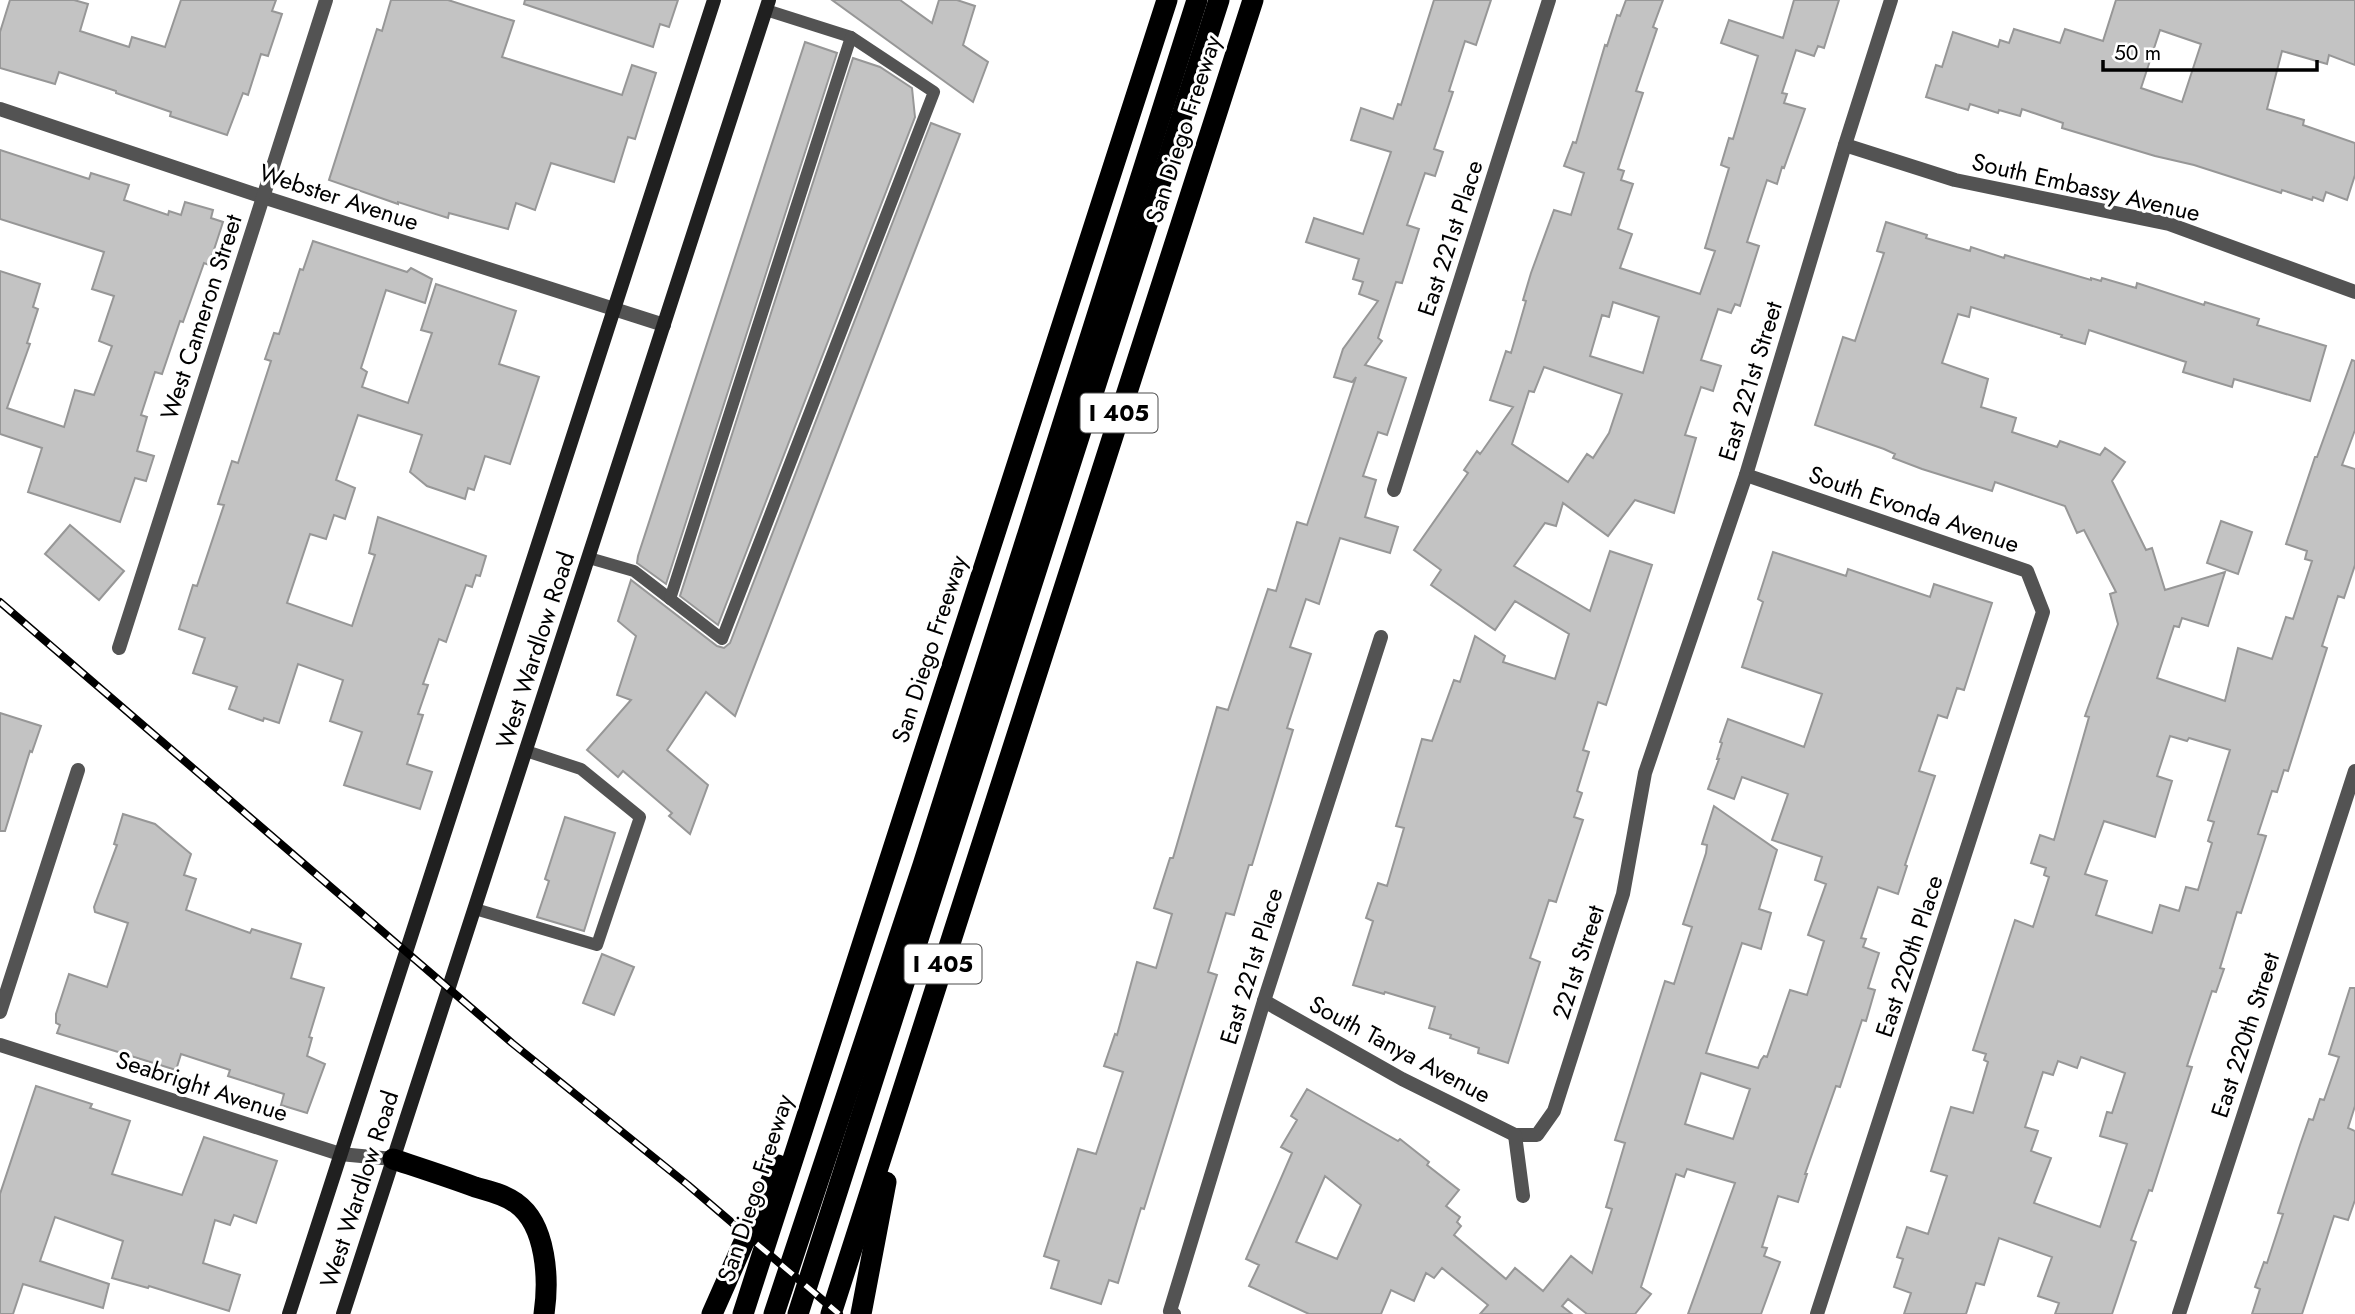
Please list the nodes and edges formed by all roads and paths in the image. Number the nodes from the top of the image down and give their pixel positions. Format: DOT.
graph roads {
  1 [pos="326,0"];
  2 [pos="714,0"];
  3 [pos="1167,0"];
  4 [pos="1197,0"];
  5 [pos="1219,0"];
  6 [pos="1253,0"];
  7 [pos="1549,0"];
  8 [pos="1891,0"];
  9 [pos="768,5"];
  10 [pos="851,37"];
  11 [pos="0,109"];
  12 [pos="1845,145"];
  13 [pos="263,197"];
  14 [pos="2355,292"];
  15 [pos="614,310"];
  16 [pos="664,326"];
  17 [pos="1746,475"];
  18 [pos="1394,489"];
  19 [pos="589,558"];
  20 [pos="670,599"];
  21 [pos="2043,612"];
  22 [pos="1381,637"];
  23 [pos="119,648"];
  24 [pos="526,751"];
  25 [pos="78,770"];
  26 [pos="2355,771"];
  27 [pos="1646,774"];
  28 [pos="475,909"];
  29 [pos="1264,1002"];
  30 [pos="0,1012"];
  31 [pos="0,1045"];
  32 [pos="1515,1135"];
  33 [pos="340,1154"];
  34 [pos="787,1158"];
  35 [pos="393,1159"];
  36 [pos="1523,1196"];
  37 [pos="868,1228"];
  38 [pos="1172,1312"];
  39 [pos="289,1314"];
  40 [pos="343,1314"];
  41 [pos="544,1314"];
  42 [pos="712,1314"];
  43 [pos="743,1314"];
  44 [pos="774,1314"];
  45 [pos="799,1314"];
  46 [pos="831,1314"];
  47 [pos="861,1314"];
  48 [pos="1817,1314"];
  49 [pos="2179,1314"];
  1 -- 13 [label="street, West Cameron Street"];
  2 -- 15 [label="main road, West Wardlow Road"];
  3 -- 34 [label="highway, San Diego Freeway"];
  4 -- 44 [label="highway"];
  5 -- 45 [label="highway"];
  6 -- 37 [label="highway, San Diego Freeway / I 405"];
  7 -- 18 [label="street, East 221st Place"];
  8 -- 12 [label="street, East 221st Street"];
  9 -- 10 [label="lane"];
  9 -- 16 [label="main road, West Wardlow Road"];
  10 -- 20 [label="lane"];
  10 -- 20 [label="lane"];
  11 -- 13 [label="street, Webster Avenue"];
  12 -- 14 [label="street, South Embassy Avenue"];
  12 -- 17 [label="street, East 221st Street"];
  13 -- 15 [label="street, Webster Avenue"];
  13 -- 23 [label="street, West Cameron Street"];
  15 -- 16 [label="street, Webster Avenue"];
  15 -- 33 [label="main road, West Wardlow Road"];
  16 -- 19 [label="main road, West Wardlow Road"];
  17 -- 21 [label="street, South Evonda Avenue"];
  17 -- 27 [label="street, East 221st Street"];
  19 -- 20 [label="lane"];
  19 -- 24 [label="main road, West Wardlow Road"];
  21 -- 48 [label="street, East 220th Place"];
  22 -- 29 [label="street, East 221st Place"];
  24 -- 28 [label="main road, West Wardlow Road"];
  24 -- 28 [label="lane"];
  25 -- 30 [label="street"];
  26 -- 49 [label="street, East 220th Street"];
  27 -- 32 [label="street, 221st Street"];
  28 -- 35 [label="main road, West Wardlow Road"];
  29 -- 32 [label="street, South Tanya Avenue"];
  29 -- 38 [label="street, East 221st Place"];
  31 -- 33 [label="street, Seabright Avenue"];
  32 -- 36 [label="street"];
  33 -- 35 [label="street, Seabright Avenue"];
  33 -- 39 [label="main road, West Wardlow Road"];
  34 -- 42 [label="highway"];
  34 -- 43 [label="highway, San Diego Freeway"];
  35 -- 40 [label="main road, West Wardlow Road"];
  35 -- 41 [label="highway"];
  37 -- 46 [label="highway"];
  37 -- 47 [label="highway"];
}
